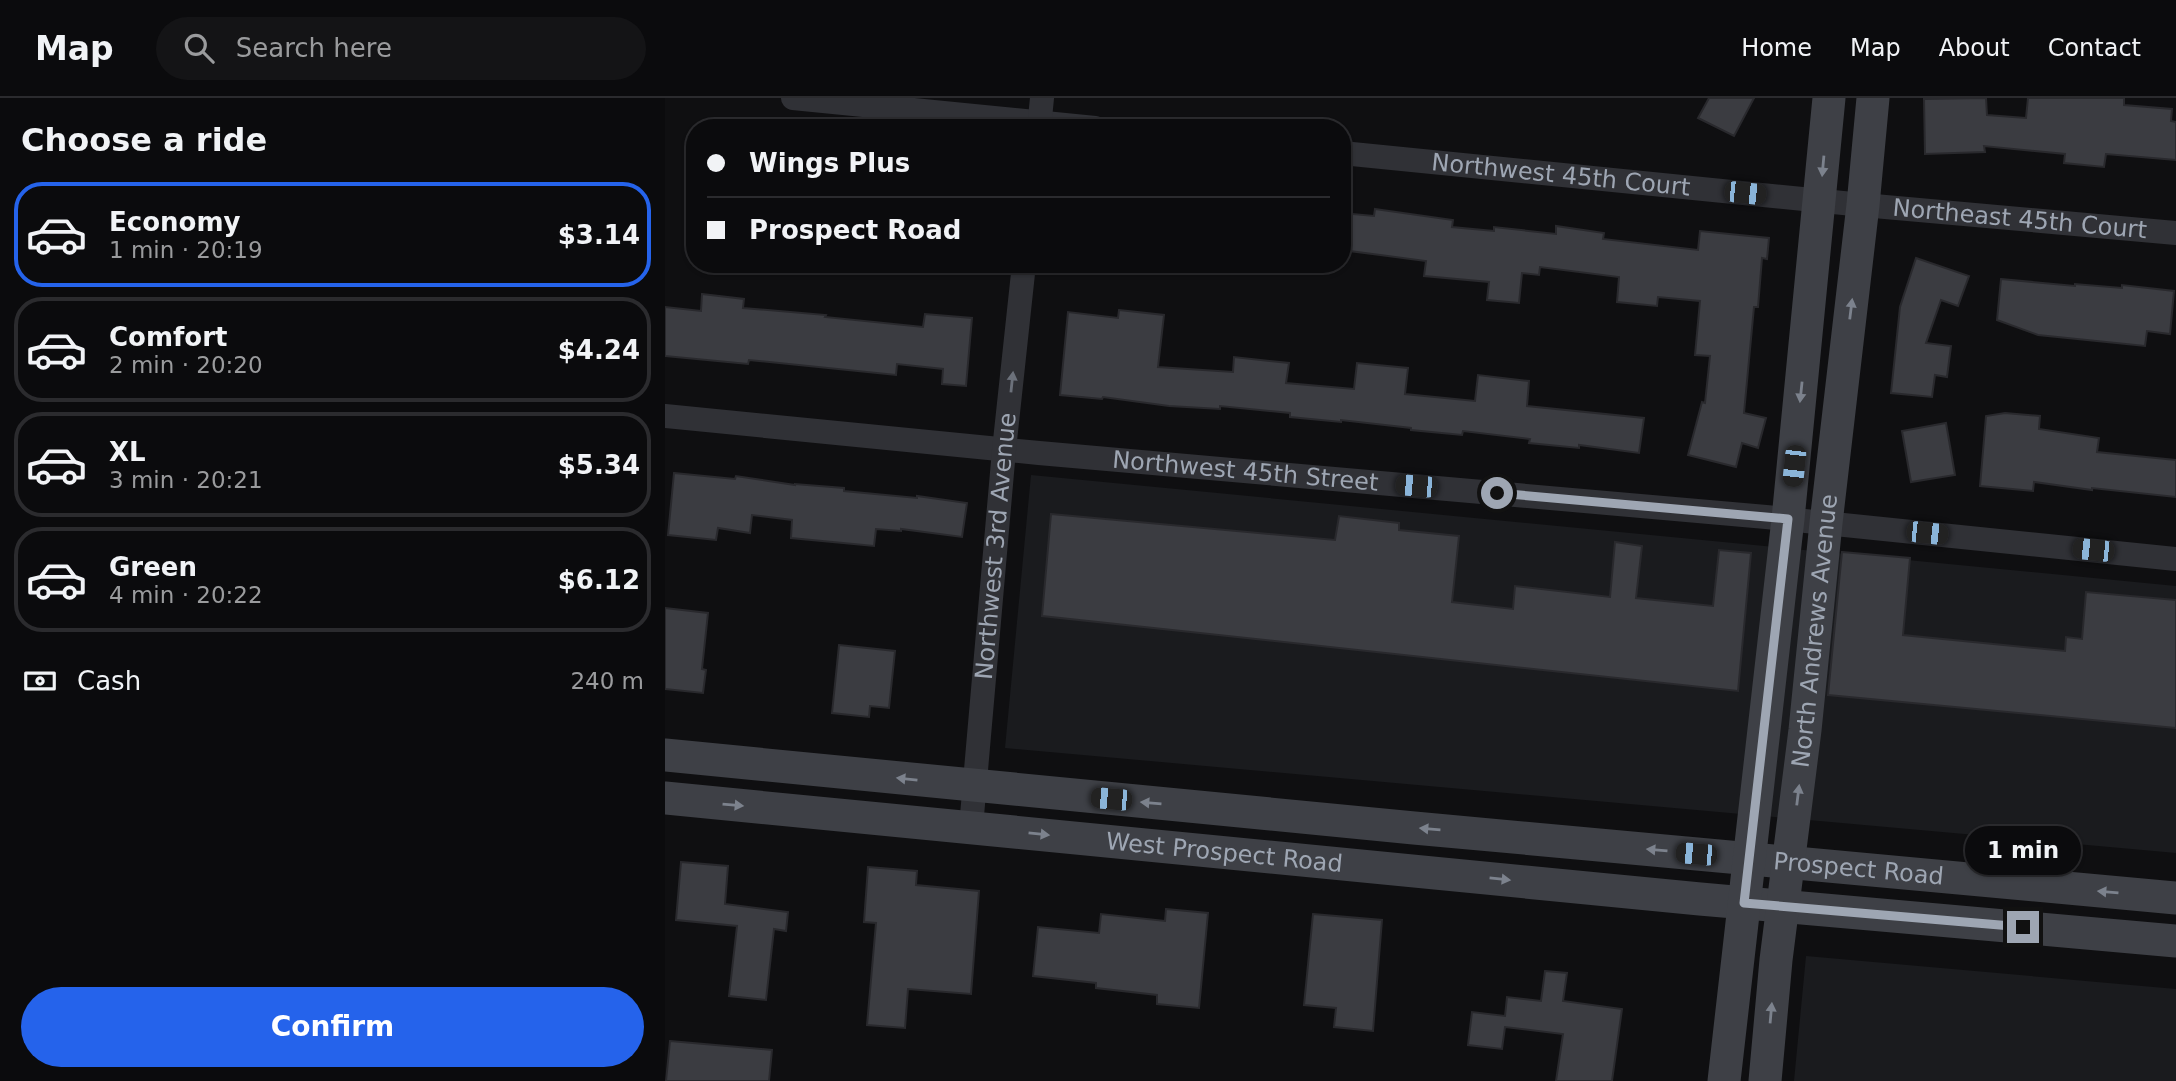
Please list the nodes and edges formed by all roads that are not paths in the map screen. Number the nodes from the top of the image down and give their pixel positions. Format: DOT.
graph roads {
  1 [pos="793,98"];
  2 [pos="1829,98"];
  3 [pos="1873,98"];
  4 [pos="1040,116"];
  5 [pos="1351,154"];
  6 [pos="1820,200"];
  7 [pos="1863,205"];
  8 [pos="2176,233"];
  9 [pos="1023,273"];
  10 [pos="665,416"];
  11 [pos="1005,450"];
  12 [pos="1788,519"];
  13 [pos="1826,523"];
  14 [pos="2176,559"];
  15 [pos="665,755"];
  16 [pos="975,786"];
  17 [pos="665,798"];
  18 [pos="971,827"];
  19 [pos="1749,859"];
  20 [pos="1790,863"];
  21 [pos="2176,898"];
  22 [pos="1744,903"];
  23 [pos="1784,906"];
  24 [pos="2176,941"];
  25 [pos="1724,1081"];
  26 [pos="1765,1081"];
  1 -- 4 [label="street"];
  2 -- 6 [label="main road, North Andrews Avenue, one-way"];
  3 -- 7 [label="main road, North Andrews Avenue"];
  5 -- 6 [label="street, Northwest 45th Court"];
  6 -- 7 [label="street, Northwest 45th Court"];
  6 -- 12 [label="main road, North Andrews Avenue, one-way"];
  7 -- 8 [label="street, Northeast 45th Court"];
  13 -- 7 [label="main road, North Andrews Avenue, one-way"];
  11 -- 9 [label="street, Northwest 3rd Avenue, one-way"];
  10 -- 11 [label="street, Northwest 45th Street"];
  11 -- 12 [label="street, Northwest 45th Street"];
  11 -- 16 [label="street, Northwest 3rd Avenue"];
  12 -- 13 [label="street, Northwest 45th Street"];
  12 -- 19 [label="main road, North Andrews Avenue"];
  13 -- 14 [label="street, Northwest 45th Street"];
  20 -- 13 [label="main road, North Andrews Avenue, one-way"];
  16 -- 15 [label="main road, West Prospect Road, one-way"];
  16 -- 18 [label="street, Northwest 3rd Avenue"];
  19 -- 16 [label="main road, West Prospect Road, one-way"];
  17 -- 18 [label="main road, West Prospect Road, one-way"];
  18 -- 22 [label="main road, West Prospect Road, one-way"];
  19 -- 20 [label="main road, Prospect Road"];
  19 -- 22 [label="main road, North Andrews Avenue"];
  21 -- 20 [label="main road, Prospect Road, one-way"];
  20 -- 23 [label="main road, North Andrews Avenue"];
  22 -- 23 [label="main road, West Prospect Road"];
  22 -- 25 [label="main road, North Andrews Avenue"];
  23 -- 24 [label="main road, Prospect Road"];
  26 -- 23 [label="main road, North Andrews Avenue, one-way"];
}
